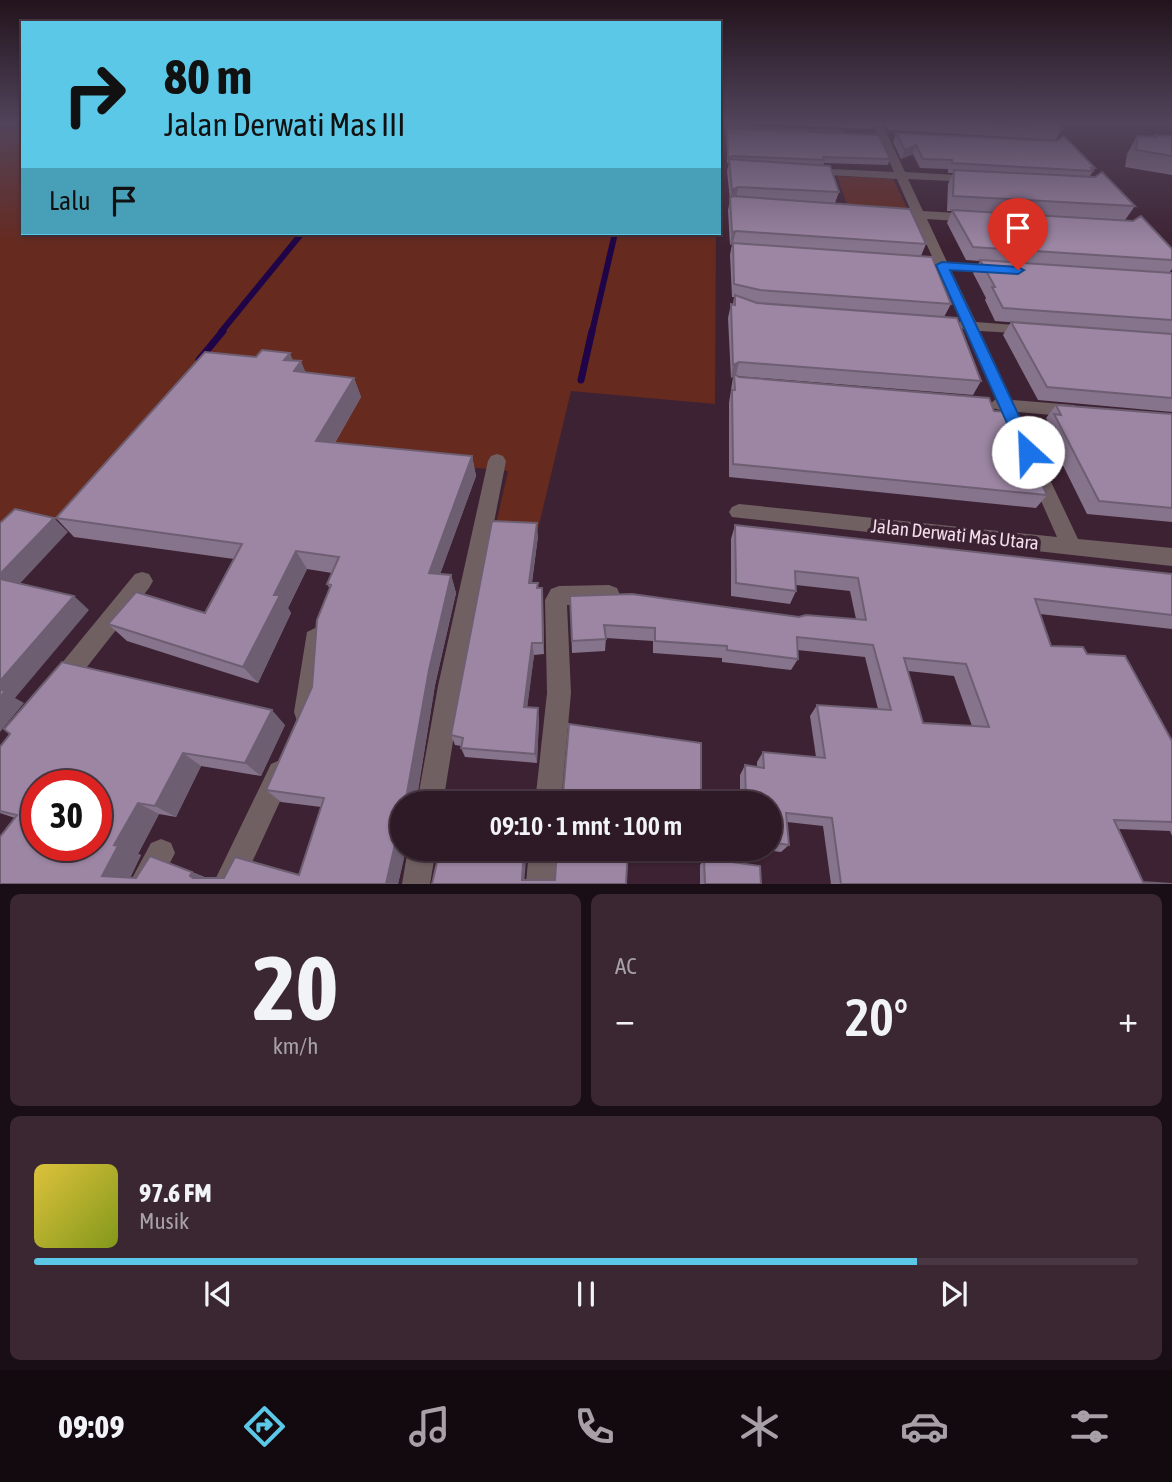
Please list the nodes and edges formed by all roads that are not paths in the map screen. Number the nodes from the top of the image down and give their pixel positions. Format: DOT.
graph roads {
  1 [pos="896,164"];
  2 [pos="797,171"];
  3 [pos="901,176"];
  4 [pos="981,180"];
  5 [pos="893,213"];
  6 [pos="919,215"];
  7 [pos="988,219"];
  8 [pos="915,264"];
  9 [pos="942,265"];
  10 [pos="1009,270"];
  11 [pos="943,324"];
  12 [pos="970,326"];
  13 [pos="1051,332"];
  14 [pos="980,403"];
  15 [pos="1007,405"];
  16 [pos="1089,413"];
  17 [pos="497,461"];
  18 [pos="738,512"];
  19 [pos="1072,547"];
  20 [pos="1172,557"];
  21 [pos="142,581"];
  22 [pos="631,594"];
  23 [pos="315,639"];
  24 [pos="42,705"];
  25 [pos="432,791"];
  26 [pos="549,791"];
  27 [pos="161,853"];
  28 [pos="420,861"];
  29 [pos="542,861"];
  30 [pos="143,884"];
  31 [pos="227,884"];
  32 [pos="416,884"];
  33 [pos="540,884"];
  1 -- 3 [label="street"];
  2 -- 3 [label="street"];
  3 -- 4 [label="street"];
  3 -- 6 [label="street"];
  5 -- 6 [label="street"];
  6 -- 7 [label="street"];
  6 -- 9 [label="street"];
  8 -- 9 [label="street"];
  9 -- 10 [label="street"];
  9 -- 12 [label="street"];
  11 -- 12 [label="street"];
  12 -- 13 [label="street"];
  12 -- 15 [label="street"];
  14 -- 15 [label="street"];
  15 -- 16 [label="street"];
  15 -- 19 [label="street"];
  17 -- 25 [label="street"];
  18 -- 19 [label="street, Jalan Derwati Mas Utara"];
  19 -- 20 [label="street, Jalan Derwati Mas Utara"];
  21 -- 24 [label="street"];
  22 -- 26 [label="street"];
  23 -- 31 [label="street"];
  27 -- 30 [label="street"];
  28 -- 32 [label="street"];
  29 -- 33 [label="street"];
}
